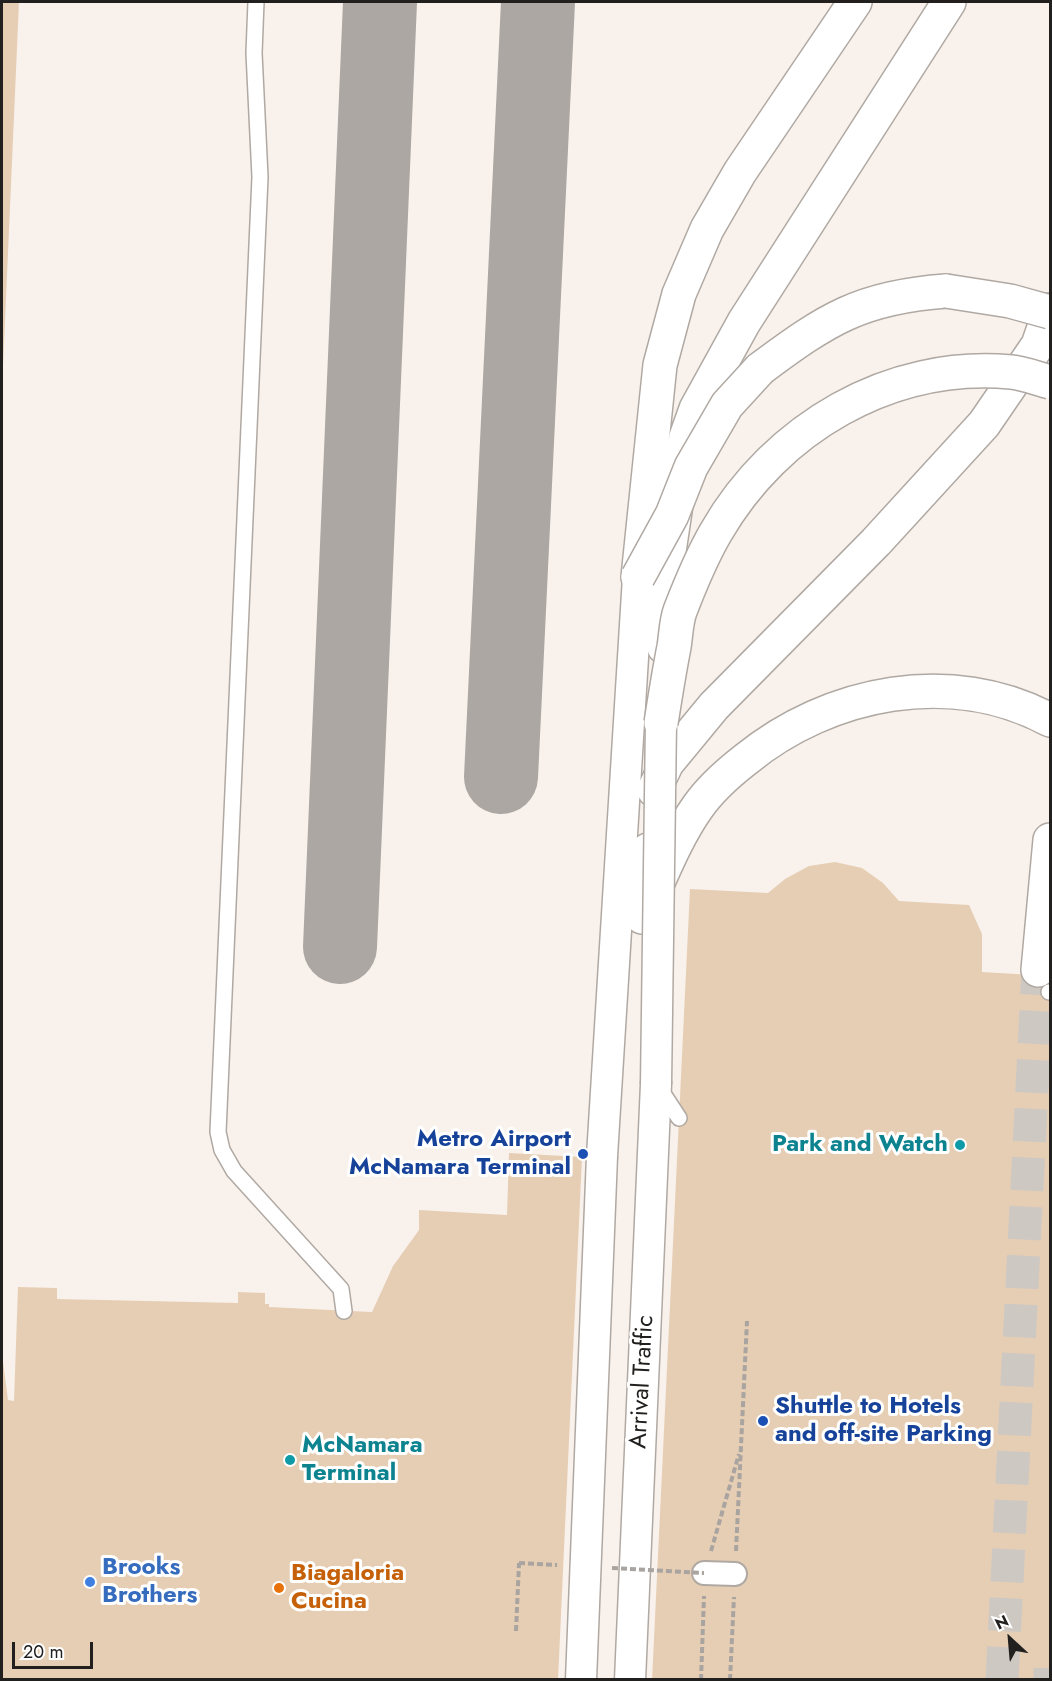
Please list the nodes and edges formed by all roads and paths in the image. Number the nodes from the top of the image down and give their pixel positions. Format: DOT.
graph roads {
  1 [pos="256,2"];
  2 [pos="855,2"];
  3 [pos="950,2"];
  4 [pos="1050,311"];
  5 [pos="1050,382"];
  6 [pos="638,577"];
  7 [pos="1050,720"];
  8 [pos="661,723"];
  9 [pos="1050,840"];
  10 [pos="1046,985"];
  11 [pos="656,1084"];
  12 [pos="679,1118"];
  13 [pos="344,1311"];
  14 [pos="747,1321"];
  15 [pos="741,1448"];
  16 [pos="519,1563"];
  17 [pos="704,1573"];
  18 [pos="735,1574"];
  19 [pos="516,1632"];
  20 [pos="581,1680"];
  21 [pos="630,1680"];
  22 [pos="701,1680"];
  23 [pos="730,1680"];
  1 -- 13 [label="lane"];
  2 -- 6 [label="highway"];
  3 -- 8 [label="highway, bridge"];
  4 -- 6 [label="highway, bridge"];
  4 -- 7 [label="highway"];
  5 -- 8 [label="highway, bridge"];
  6 -- 20 [label="street, bridge"];
  8 -- 11 [label="street, Arrival Traffic, bridge"];
  9 -- 10 [label="highway"];
  11 -- 12 [label="lane"];
  11 -- 21 [label="street, Arrival Traffic"];
  14 -- 15 [label="path"];
  15 -- 17 [label="path"];
  15 -- 18 [label="path"];
  16 -- 19 [label="path"];
  17 -- 18 [label="street"];
  17 -- 22 [label="path"];
  18 -- 23 [label="path"];
}
